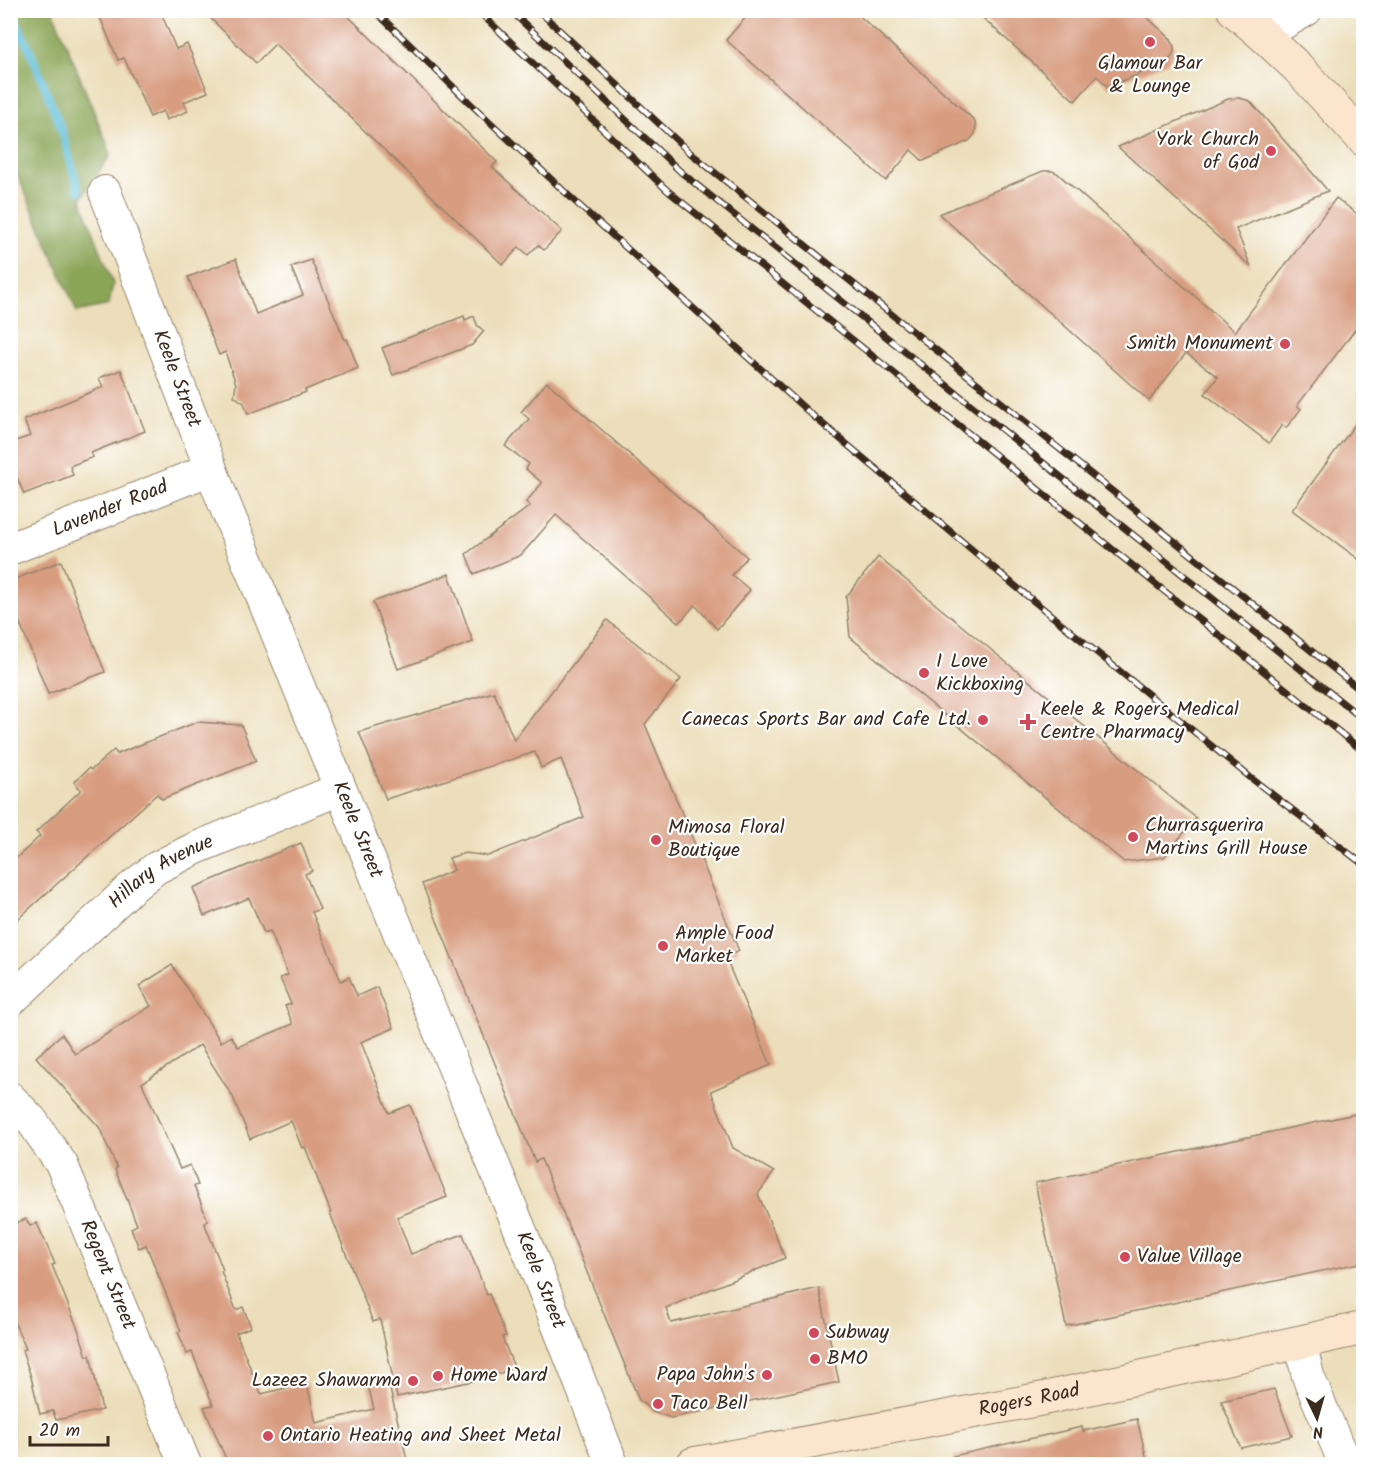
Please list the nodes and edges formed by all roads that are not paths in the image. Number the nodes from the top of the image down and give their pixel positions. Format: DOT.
graph roads {
  1 [pos="1234,10"];
  2 [pos="1306,10"];
  3 [pos="1263,35"];
  4 [pos="1364,140"];
  5 [pos="105,192"];
  6 [pos="211,469"];
  7 [pos="10,549"];
  8 [pos="340,789"];
  9 [pos="10,1001"];
  10 [pos="10,1098"];
  11 [pos="1364,1328"];
  12 [pos="1300,1342"];
  13 [pos="185,1464"];
  14 [pos="612,1464"];
  15 [pos="693,1464"];
  16 [pos="1345,1464"];
  1 -- 3 [label="main road"];
  2 -- 3 [label="street"];
  3 -- 4 [label="main road"];
  5 -- 6 [label="street, Keele Street"];
  6 -- 7 [label="street, Lavender Road"];
  6 -- 8 [label="street, Keele Street"];
  8 -- 9 [label="street, Hillary Avenue"];
  8 -- 14 [label="street, Keele Street"];
  10 -- 13 [label="street, Regent Street"];
  11 -- 12 [label="main road, Rogers Road"];
  12 -- 15 [label="main road, Rogers Road"];
  12 -- 16 [label="street"];
}
